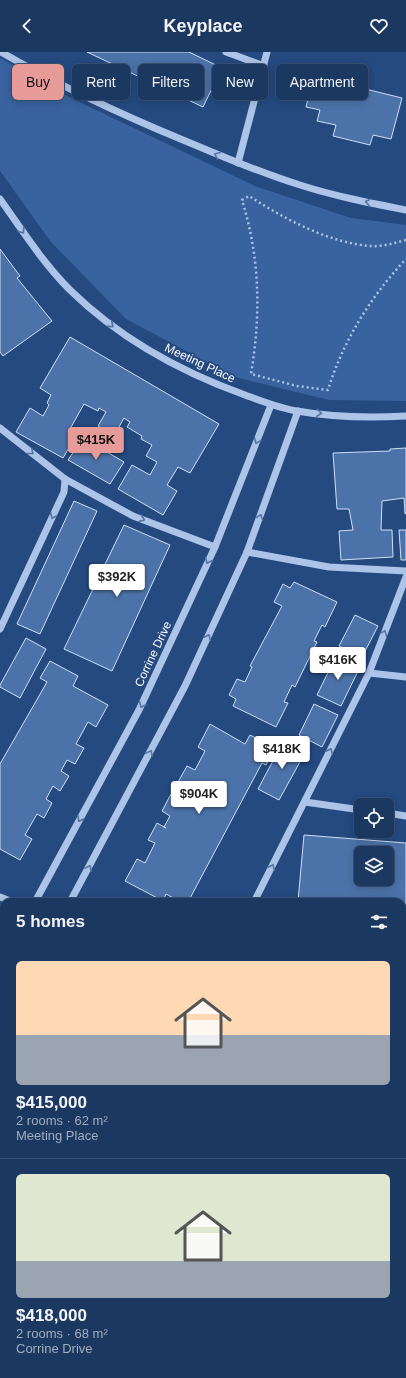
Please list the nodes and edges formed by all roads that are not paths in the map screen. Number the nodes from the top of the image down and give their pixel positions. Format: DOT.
graph roads {
  1 [pos="1,52"];
  2 [pos="226,52"];
  3 [pos="267,52"];
  4 [pos="259,64"];
  5 [pos="264,64"];
  6 [pos="255,100"];
  7 [pos="238,163"];
  8 [pos="0,199"];
  9 [pos="406,210"];
  10 [pos="271,405"];
  11 [pos="298,411"];
  12 [pos="406,416"];
  13 [pos="0,428"];
  14 [pos="65,479"];
  15 [pos="215,548"];
  16 [pos="247,552"];
  17 [pos="406,571"];
  18 [pos="406,577"];
  19 [pos="0,630"];
  20 [pos="369,673"];
  21 [pos="406,677"];
  22 [pos="305,802"];
  23 [pos="354,809"];
  24 [pos="394,815"];
  25 [pos="406,816"];
  26 [pos="36,898"];
  27 [pos="72,898"];
  28 [pos="256,898"];
  7 -- 1 [label="street, one-way"];
  2 -- 4 [label="street"];
  3 -- 5 [label="street"];
  6 -- 7 [label="street"];
  9 -- 7 [label="street, one-way"];
  8 -- 10 [label="street, Meeting Place, one-way"];
  10 -- 11 [label="street, Meeting Place"];
  10 -- 15 [label="street, Corrine Drive, one-way"];
  11 -- 12 [label="street, Meeting Place, one-way"];
  16 -- 11 [label="street, one-way"];
  13 -- 14 [label="street, one-way"];
  14 -- 15 [label="street, one-way"];
  14 -- 19 [label="street, one-way"];
  15 -- 26 [label="street, Corrine Drive, one-way"];
  16 -- 17 [label="street"];
  27 -- 16 [label="street, one-way"];
  20 -- 18 [label="street, one-way"];
  20 -- 21 [label="street"];
  22 -- 20 [label="street, one-way"];
  22 -- 23 [label="street"];
  28 -- 22 [label="street, one-way"];
  24 -- 25 [label="street"];
}
